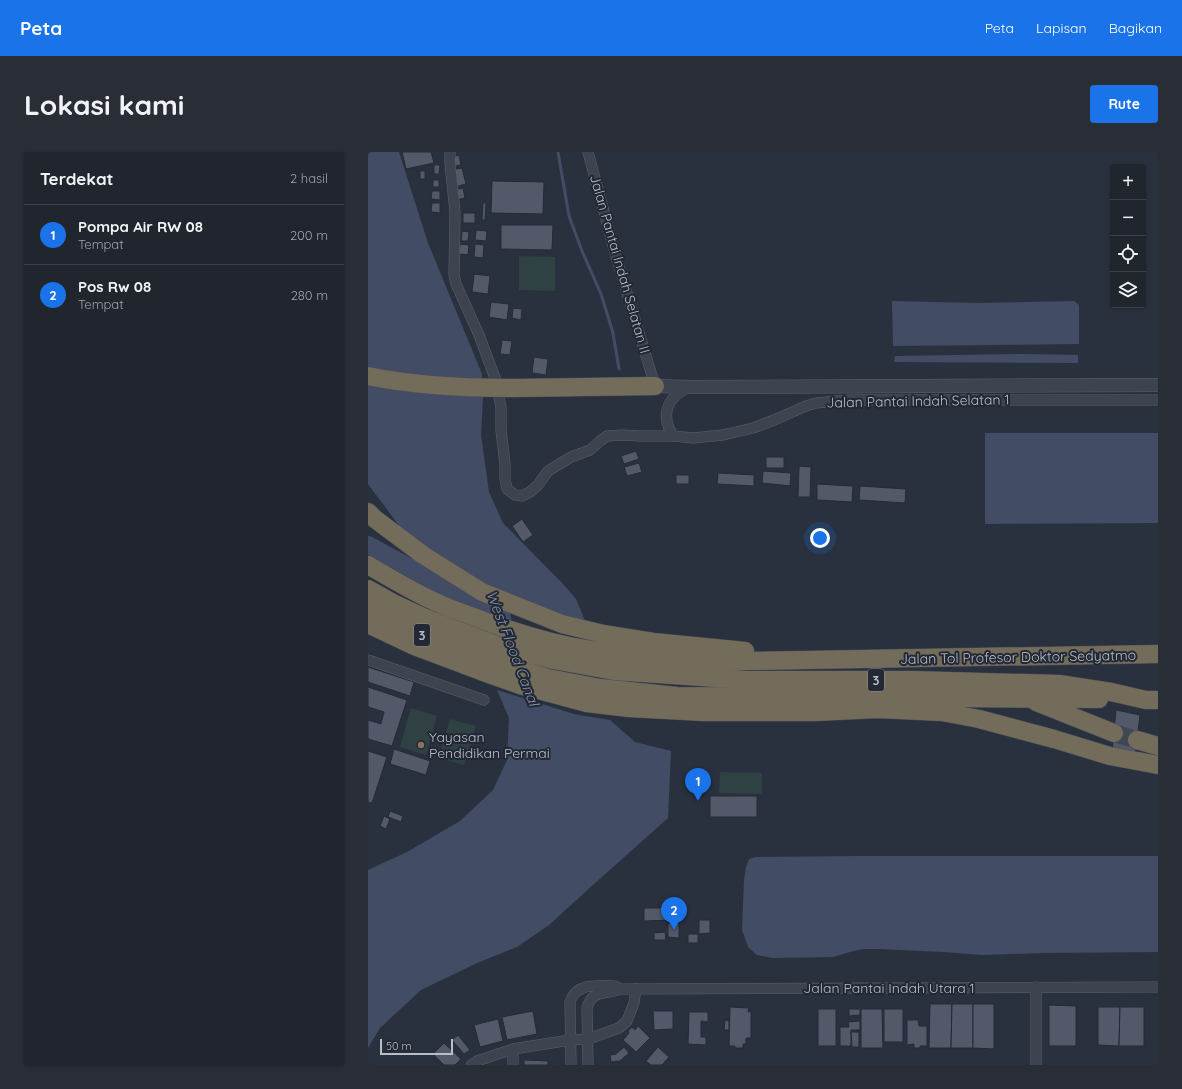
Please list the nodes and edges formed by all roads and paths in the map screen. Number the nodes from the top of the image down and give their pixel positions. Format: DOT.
graph roads {
  1 [pos="450,152"];
  2 [pos="588,152"];
  3 [pos="368,376"];
  4 [pos="654,381"];
  5 [pos="1158,385"];
  6 [pos="690,387"];
  7 [pos="1158,400"];
  8 [pos="673,436"];
  9 [pos="368,512"];
  10 [pos="368,565"];
  11 [pos="368,589"];
  12 [pos="368,608"];
  13 [pos="368,624"];
  14 [pos="652,650"];
  15 [pos="1158,654"];
  16 [pos="368,660"];
  17 [pos="1026,698"];
  18 [pos="1137,698"];
  19 [pos="484,700"];
  20 [pos="1158,700"];
  21 [pos="1158,710"];
  22 [pos="1114,733"];
  23 [pos="1137,740"];
  24 [pos="1158,746"];
  25 [pos="1158,765"];
  26 [pos="1158,986"];
  27 [pos="1036,987"];
  28 [pos="621,989"];
  29 [pos="636,989"];
  30 [pos="588,1039"];
  31 [pos="570,1040"];
  32 [pos="513,1049"];
  33 [pos="471,1065"];
  34 [pos="513,1065"];
  35 [pos="571,1065"];
  36 [pos="588,1065"];
  37 [pos="1036,1065"];
  1 -- 8 [label="street, Jalan Pantai Indah Selatan 1"];
  2 -- 4 [label="street, Jalan Pantai Indah Selatan II"];
  3 -- 4 [label="highway, bridge"];
  4 -- 6 [label="street, Jalan Pantai Indah Selatan 1"];
  5 -- 6 [label="street, Jalan Pantai Indah Selatan 1"];
  6 -- 8 [label="street"];
  7 -- 8 [label="street, Jalan Pantai Indah Selatan 1"];
  9 -- 14 [label="highway"];
  10 -- 14 [label="highway"];
  11 -- 18 [label="highway, Jalan Tol Profesor Doktor Sedyatmo / 3"];
  12 -- 17 [label="highway, Jalan Tol Profesor Doktor Sedyatmo / 3"];
  13 -- 25 [label="highway"];
  14 -- 15 [label="highway, Jalan Tol Profesor Doktor Sedyatmo / 3"];
  16 -- 19 [label="street"];
  17 -- 18 [label="highway, Jalan Tol Profesor Doktor Sedyatmo / 3"];
  17 -- 22 [label="highway, Jalan Tol Profesor Doktor Sedyatmo / 3"];
  18 -- 20 [label="highway, Jalan Tol Profesor Doktor Sedyatmo / 3"];
  18 -- 21 [label="highway"];
  23 -- 24 [label="highway"];
  26 -- 27 [label="street, Jalan Pantai Indah Utara 1"];
  27 -- 29 [label="street, Jalan Pantai Indah Utara 1"];
  27 -- 37 [label="street"];
  28 -- 29 [label="street, Jalan Pantai Indah Utara 1"];
  28 -- 30 [label="street"];
  28 -- 31 [label="street"];
  29 -- 30 [label="street"];
  30 -- 31 [label="street"];
  30 -- 36 [label="street"];
  31 -- 32 [label="street"];
  31 -- 35 [label="street"];
  32 -- 33 [label="street"];
  32 -- 34 [label="street"];
}
